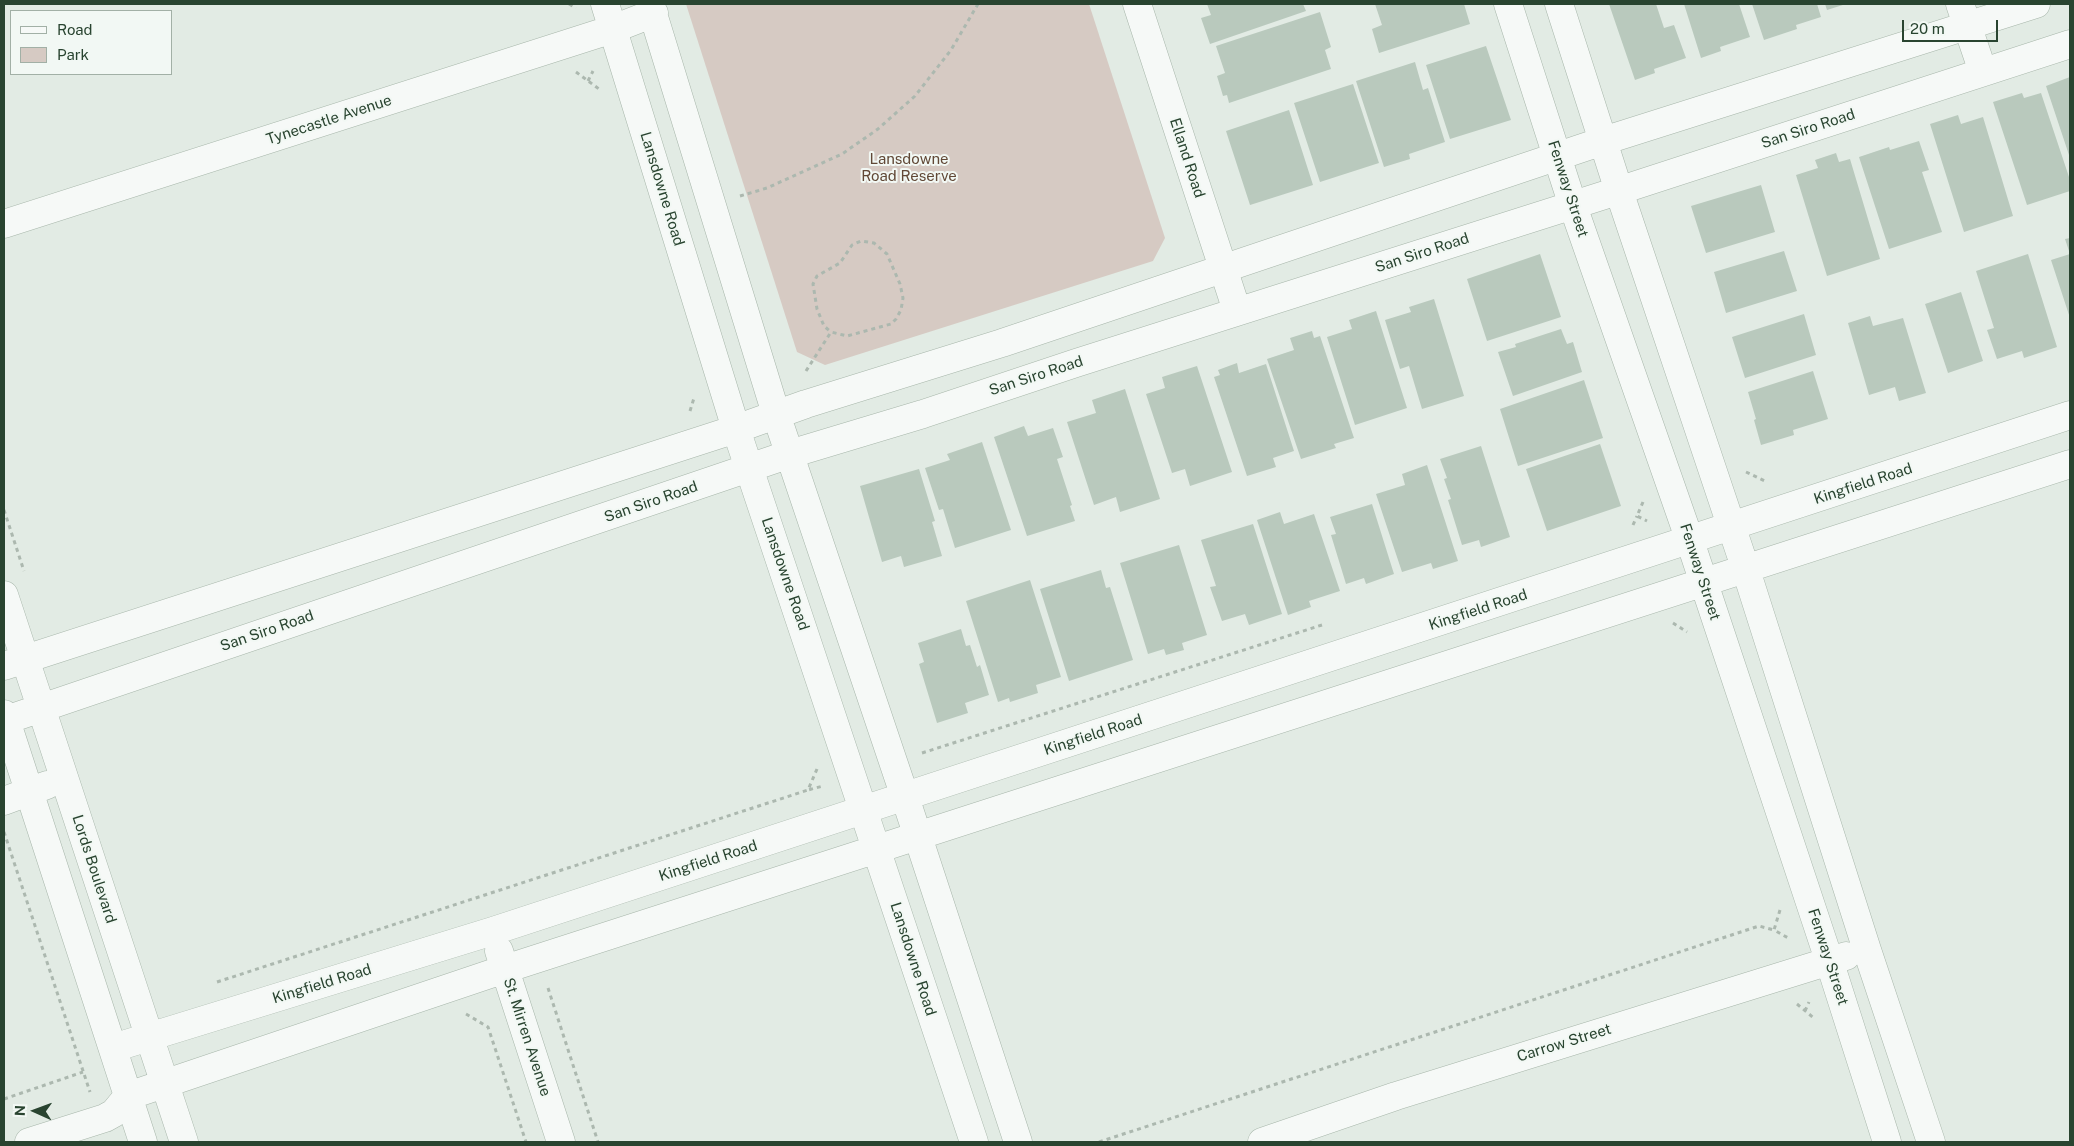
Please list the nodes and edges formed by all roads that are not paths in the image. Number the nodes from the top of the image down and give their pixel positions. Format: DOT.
graph roads {
  1 [pos="1137,4"];
  2 [pos="1508,4"];
  3 [pos="1559,4"];
  4 [pos="2036,4"];
  5 [pos="652,9"];
  6 [pos="1963,15"];
  7 [pos="609,16"];
  8 [pos="2070,44"];
  9 [pos="1982,72"];
  10 [pos="1603,141"];
  11 [pos="1558,156"];
  12 [pos="1619,191"];
  13 [pos="1573,206"];
  14 [pos="4,224"];
  15 [pos="1222,269"];
  16 [pos="1237,311"];
  17 [pos="776,414"];
  18 [pos="2070,415"];
  19 [pos="736,429"];
  20 [pos="790,454"];
  21 [pos="2070,464"];
  22 [pos="749,469"];
  23 [pos="1732,527"];
  24 [pos="1690,541"];
  25 [pos="1746,570"];
  26 [pos="1703,584"];
  27 [pos="4,595"];
  28 [pos="15,662"];
  29 [pos="41,708"];
  30 [pos="5,717"];
  31 [pos="64,778"];
  32 [pos="30,792"];
  33 [pos="905,797"];
  34 [pos="4,801"];
  35 [pos="864,810"];
  36 [pos="918,836"];
  37 [pos="876,850"];
  38 [pos="493,931"];
  39 [pos="1867,950"];
  40 [pos="1829,960"];
  41 [pos="505,969"];
  42 [pos="150,1037"];
  43 [pos="114,1048"];
  44 [pos="164,1082"];
  45 [pos="128,1096"];
  46 [pos="29,1142"];
  47 [pos="143,1142"];
  48 [pos="184,1142"];
  49 [pos="561,1142"];
  50 [pos="974,1142"];
  51 [pos="1018,1142"];
  52 [pos="1262,1142"];
  53 [pos="1887,1142"];
  54 [pos="1932,1142"];
  1 -- 15 [label="street, Elland Road"];
  2 -- 11 [label="street, Fenway Street"];
  3 -- 10 [label="street"];
  4 -- 6 [label="street"];
  5 -- 7 [label="street, Tynecastle Avenue"];
  5 -- 17 [label="street"];
  6 -- 9 [label="street"];
  6 -- 10 [label="street"];
  7 -- 14 [label="street, Tynecastle Avenue"];
  7 -- 19 [label="street, Lansdowne Road"];
  8 -- 9 [label="street, San Siro Road"];
  9 -- 12 [label="street, San Siro Road"];
  10 -- 11 [label="street"];
  10 -- 12 [label="street"];
  11 -- 13 [label="street, Fenway Street"];
  11 -- 15 [label="street"];
  12 -- 13 [label="street, San Siro Road"];
  12 -- 23 [label="street"];
  13 -- 16 [label="street, San Siro Road"];
  13 -- 24 [label="street, Fenway Street"];
  15 -- 16 [label="street, Elland Road"];
  15 -- 17 [label="street"];
  16 -- 20 [label="street, San Siro Road"];
  17 -- 19 [label="street"];
  17 -- 20 [label="street"];
  18 -- 23 [label="street, Kingfield Road"];
  19 -- 22 [label="street, Lansdowne Road"];
  19 -- 28 [label="street"];
  20 -- 22 [label="street, San Siro Road"];
  20 -- 33 [label="street"];
  21 -- 25 [label="street"];
  22 -- 29 [label="street, San Siro Road"];
  22 -- 35 [label="street, Lansdowne Road"];
  23 -- 24 [label="street, Kingfield Road"];
  23 -- 25 [label="street"];
  24 -- 26 [label="street, Fenway Street"];
  24 -- 33 [label="street, Kingfield Road"];
  25 -- 26 [label="street"];
  25 -- 39 [label="street"];
  26 -- 36 [label="street"];
  26 -- 40 [label="street, Fenway Street"];
  27 -- 28 [label="street, Lords Boulevard"];
  28 -- 29 [label="street, Lords Boulevard"];
  29 -- 30 [label="street, San Siro Road"];
  29 -- 31 [label="street, Lords Boulevard"];
  30 -- 32 [label="street"];
  31 -- 32 [label="street"];
  31 -- 42 [label="street, Lords Boulevard"];
  32 -- 34 [label="street"];
  32 -- 43 [label="street"];
  33 -- 35 [label="street, Kingfield Road"];
  33 -- 36 [label="street"];
  35 -- 37 [label="street, Lansdowne Road"];
  35 -- 38 [label="street, Kingfield Road"];
  36 -- 37 [label="street"];
  36 -- 51 [label="street"];
  37 -- 41 [label="street"];
  37 -- 50 [label="street, Lansdowne Road"];
  38 -- 41 [label="street, St. Mirren Avenue"];
  38 -- 42 [label="street, Kingfield Road"];
  39 -- 40 [label="street, Carrow Street"];
  39 -- 54 [label="street"];
  40 -- 52 [label="street, Carrow Street"];
  40 -- 53 [label="street, Fenway Street"];
  41 -- 44 [label="street"];
  41 -- 49 [label="street, St. Mirren Avenue"];
  42 -- 43 [label="street, Kingfield Road"];
  42 -- 44 [label="street, Lords Boulevard"];
  43 -- 45 [label="street"];
  44 -- 45 [label="street"];
  44 -- 48 [label="street, Lords Boulevard"];
  45 -- 46 [label="street"];
  45 -- 47 [label="street"];
}
